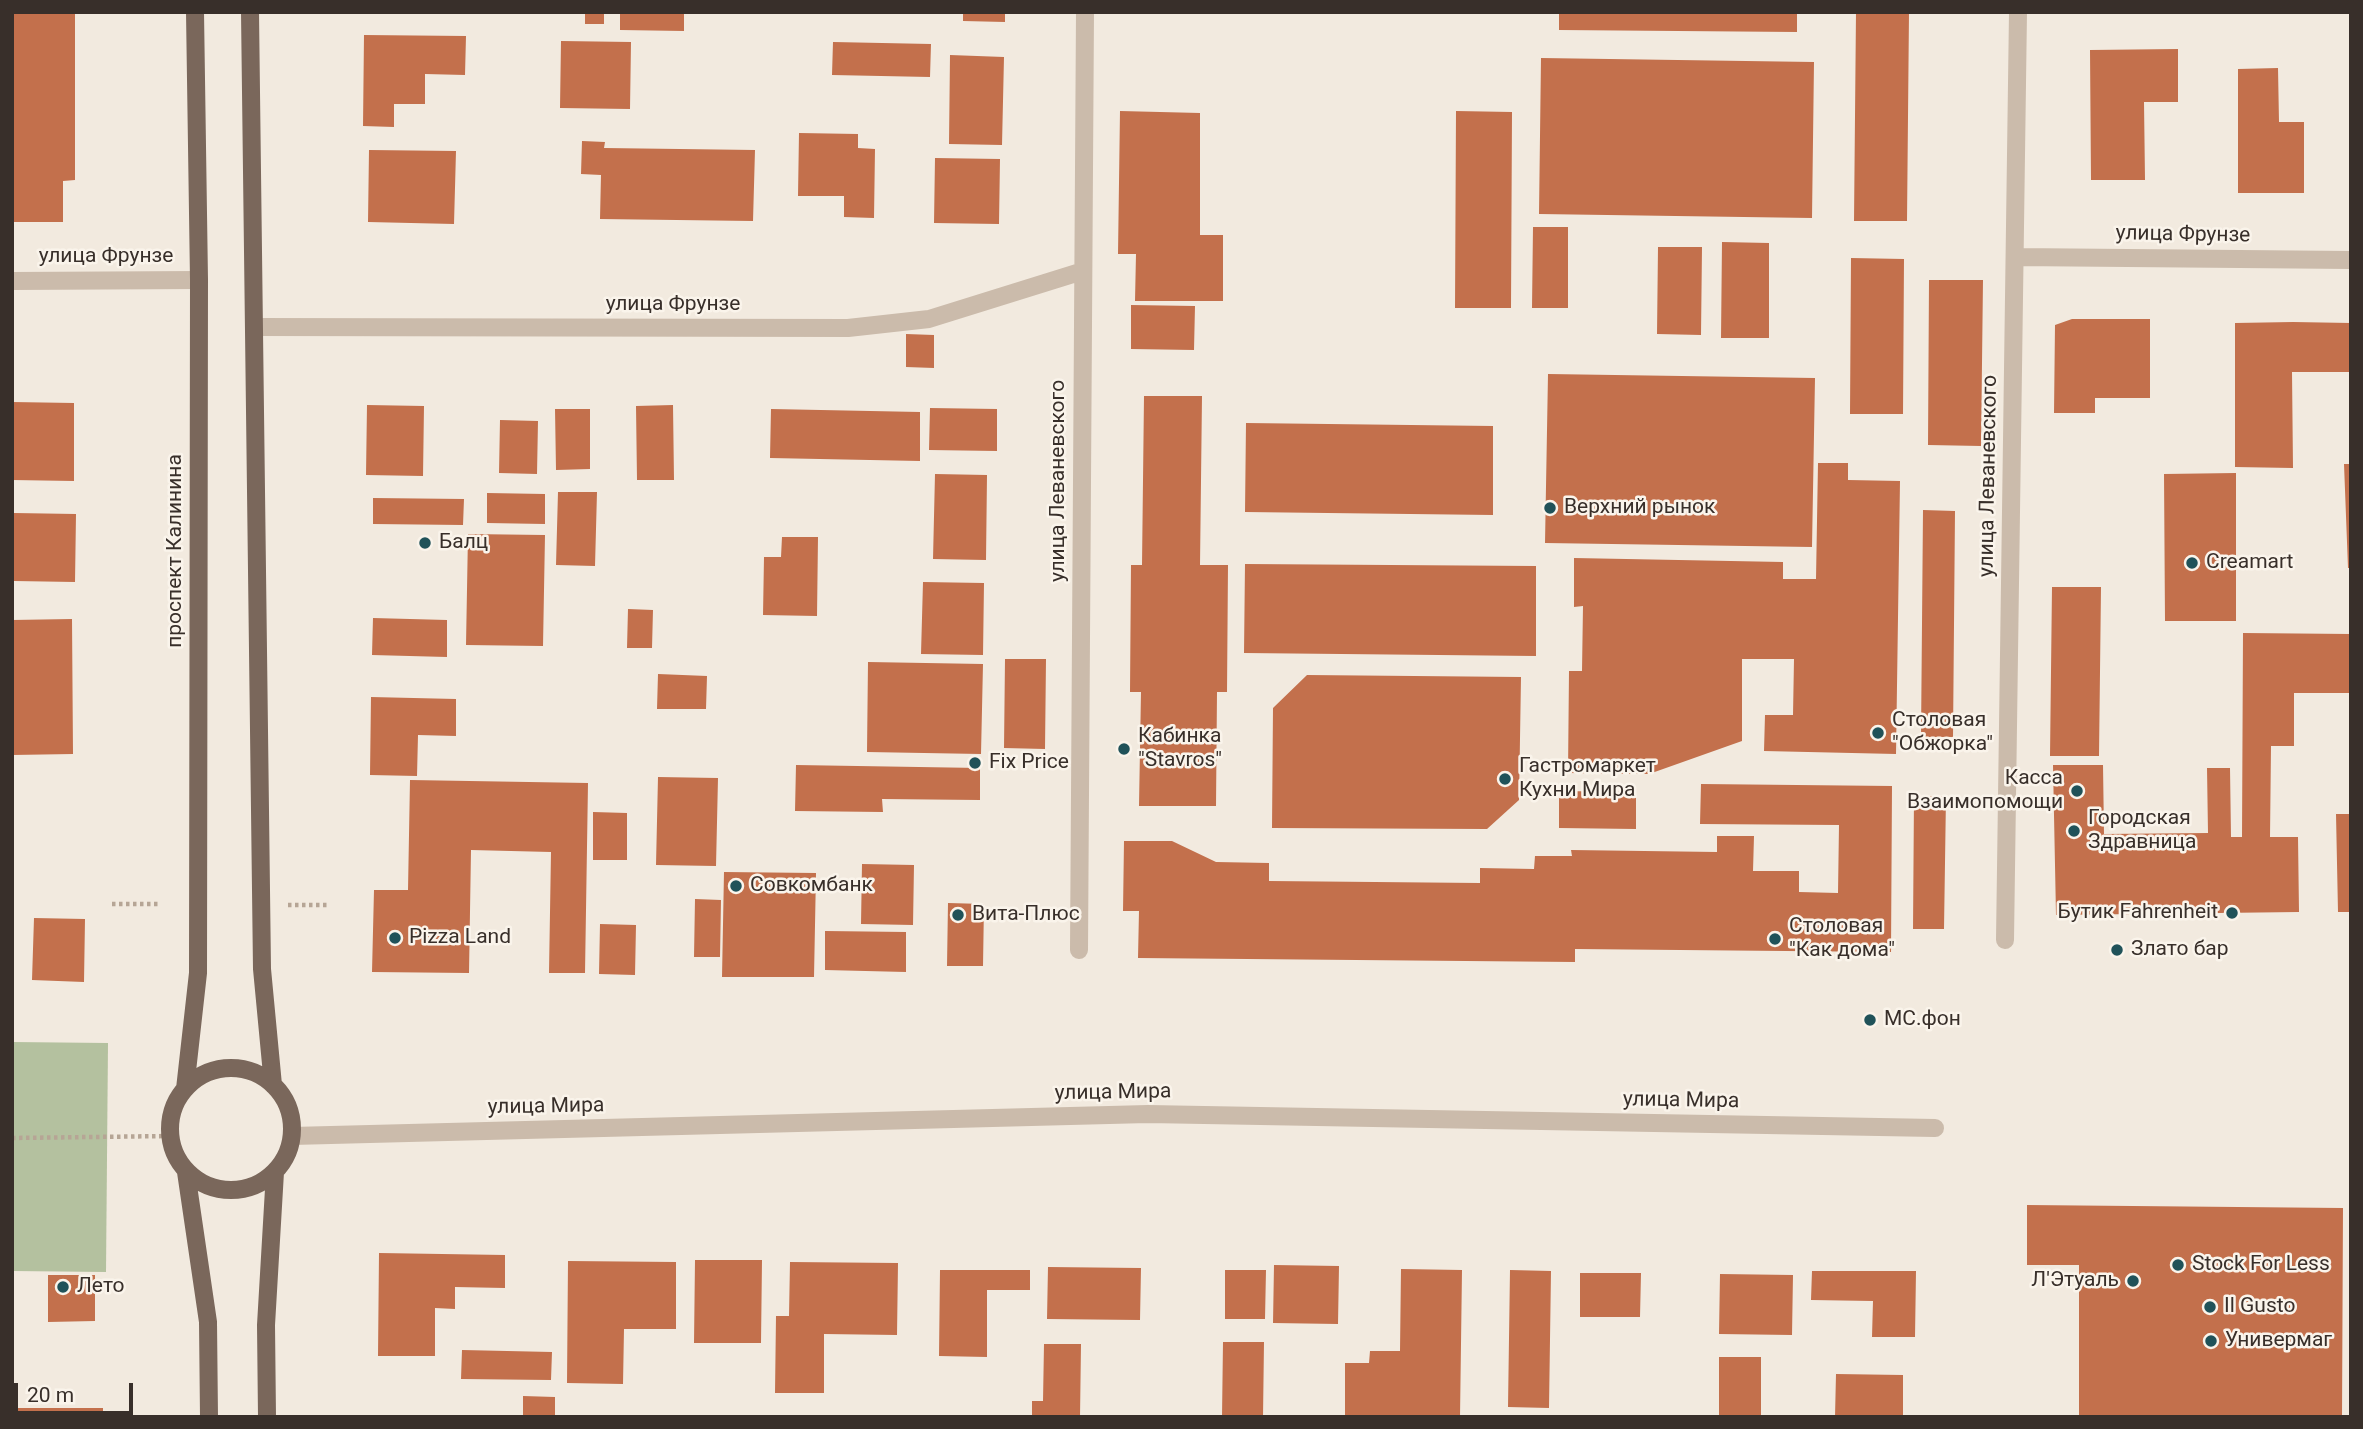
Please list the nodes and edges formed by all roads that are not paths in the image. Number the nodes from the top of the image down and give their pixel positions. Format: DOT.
graph roads {
  1 [pos="195,12"];
  2 [pos="250,12"];
  3 [pos="1085,12"];
  4 [pos="2018,12"];
  5 [pos="2016,257"];
  6 [pos="2351,260"];
  7 [pos="1083,271"];
  8 [pos="200,280"];
  9 [pos="12,281"];
  10 [pos="254,327"];
  11 [pos="2005,940"];
  12 [pos="1079,950"];
  13 [pos="273,1085"];
  14 [pos="185,1089"];
  15 [pos="1935,1128"];
  16 [pos="292,1136"];
  17 [pos="186,1171"];
  18 [pos="275,1172"];
  19 [pos="209,1417"];
  20 [pos="267,1417"];
  1 -- 8 [label="main road, проспект Калинина"];
  2 -- 10 [label="main road"];
  3 -- 7 [label="street, улица Леваневского"];
  4 -- 5 [label="street, улица Леваневского"];
  5 -- 6 [label="street, улица Фрунзе"];
  5 -- 11 [label="street, улица Леваневского"];
  7 -- 10 [label="street, улица Фрунзе"];
  7 -- 12 [label="street, улица Леваневского"];
  8 -- 9 [label="street, улица Фрунзе"];
  8 -- 14 [label="main road, проспект Калинина"];
  10 -- 13 [label="main road"];
  13 -- 14 [label="main road"];
  13 -- 16 [label="main road"];
  14 -- 17 [label="main road, проспект Калинина"];
  15 -- 16 [label="street, улица Мира"];
  16 -- 18 [label="main road"];
  17 -- 18 [label="main road"];
  17 -- 19 [label="main road"];
  18 -- 20 [label="main road"];
}
